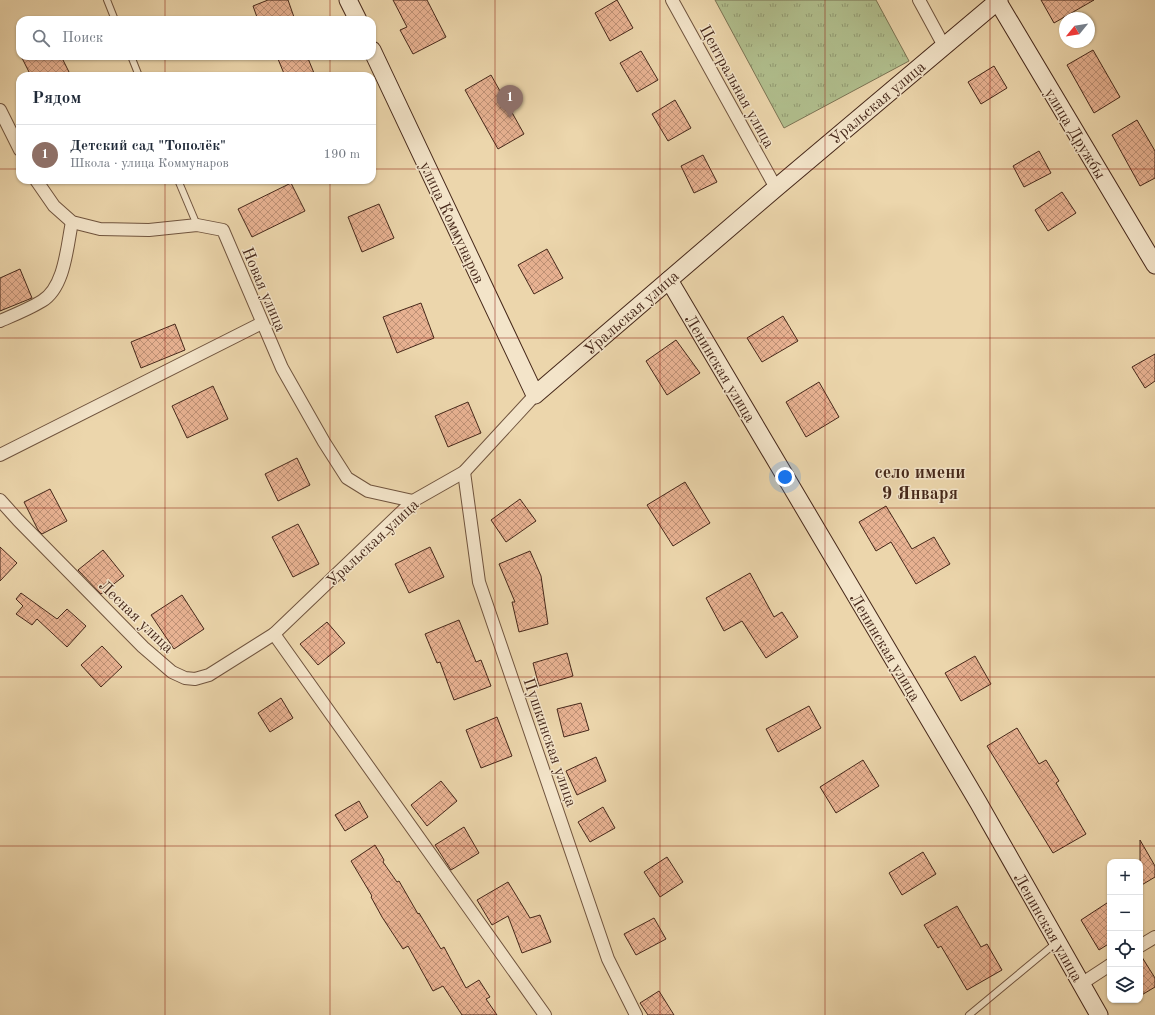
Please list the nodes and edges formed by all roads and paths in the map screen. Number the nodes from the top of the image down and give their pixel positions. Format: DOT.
graph roads {
  1 [pos="107,0"];
  2 [pos="348,0"];
  3 [pos="672,0"];
  4 [pos="919,0"];
  5 [pos="998,1"];
  6 [pos="113,16"];
  7 [pos="356,16"];
  8 [pos="944,46"];
  9 [pos="376,58"];
  10 [pos="133,60"];
  11 [pos="137,72"];
  12 [pos="0,110"];
  13 [pos="16,142"];
  14 [pos="39,184"];
  15 [pos="180,184"];
  16 [pos="776,188"];
  17 [pos="72,222"];
  18 [pos="197,225"];
  19 [pos="1155,265"];
  20 [pos="669,280"];
  21 [pos="0,321"];
  22 [pos="262,323"];
  23 [pos="535,395"];
  24 [pos="0,455"];
  25 [pos="464,472"];
  26 [pos="0,500"];
  27 [pos="413,502"];
  28 [pos="274,634"];
  29 [pos="1155,937"];
  30 [pos="1057,942"];
  31 [pos="1143,944"];
  32 [pos="1107,967"];
  33 [pos="1081,984"];
  34 [pos="545,1015"];
  35 [pos="636,1015"];
  36 [pos="969,1015"];
  37 [pos="1100,1015"];
  1 -- 6 [label="lane"];
  2 -- 7 [label="street"];
  3 -- 16 [label="street, Центральная улица"];
  4 -- 8 [label="street"];
  5 -- 8 [label="street, Уральская улица"];
  5 -- 19 [label="street, улица Дружбы"];
  8 -- 16 [label="street, Уральская улица"];
  9 -- 23 [label="street, улица Коммунаров"];
  10 -- 11 [label="lane"];
  12 -- 13 [label="street"];
  14 -- 17 [label="street, Новая улица"];
  15 -- 18 [label="lane"];
  16 -- 20 [label="street, Уральская улица"];
  17 -- 18 [label="street, Новая улица"];
  17 -- 21 [label="street"];
  18 -- 22 [label="street, Новая улица"];
  20 -- 23 [label="street, Уральская улица"];
  20 -- 30 [label="street, Ленинская улица"];
  22 -- 24 [label="street"];
  22 -- 27 [label="street, Новая улица"];
  23 -- 25 [label="street, Уральская улица"];
  25 -- 27 [label="street, Уральская улица"];
  25 -- 35 [label="street, Пушкинская улица"];
  26 -- 28 [label="street, Лесная улица"];
  27 -- 28 [label="street, Уральская улица"];
  28 -- 34 [label="street"];
  29 -- 31 [label="street"];
  30 -- 33 [label="street, Ленинская улица"];
  30 -- 36 [label="lane"];
  32 -- 33 [label="street"];
  33 -- 37 [label="street, Ленинская улица"];
}
